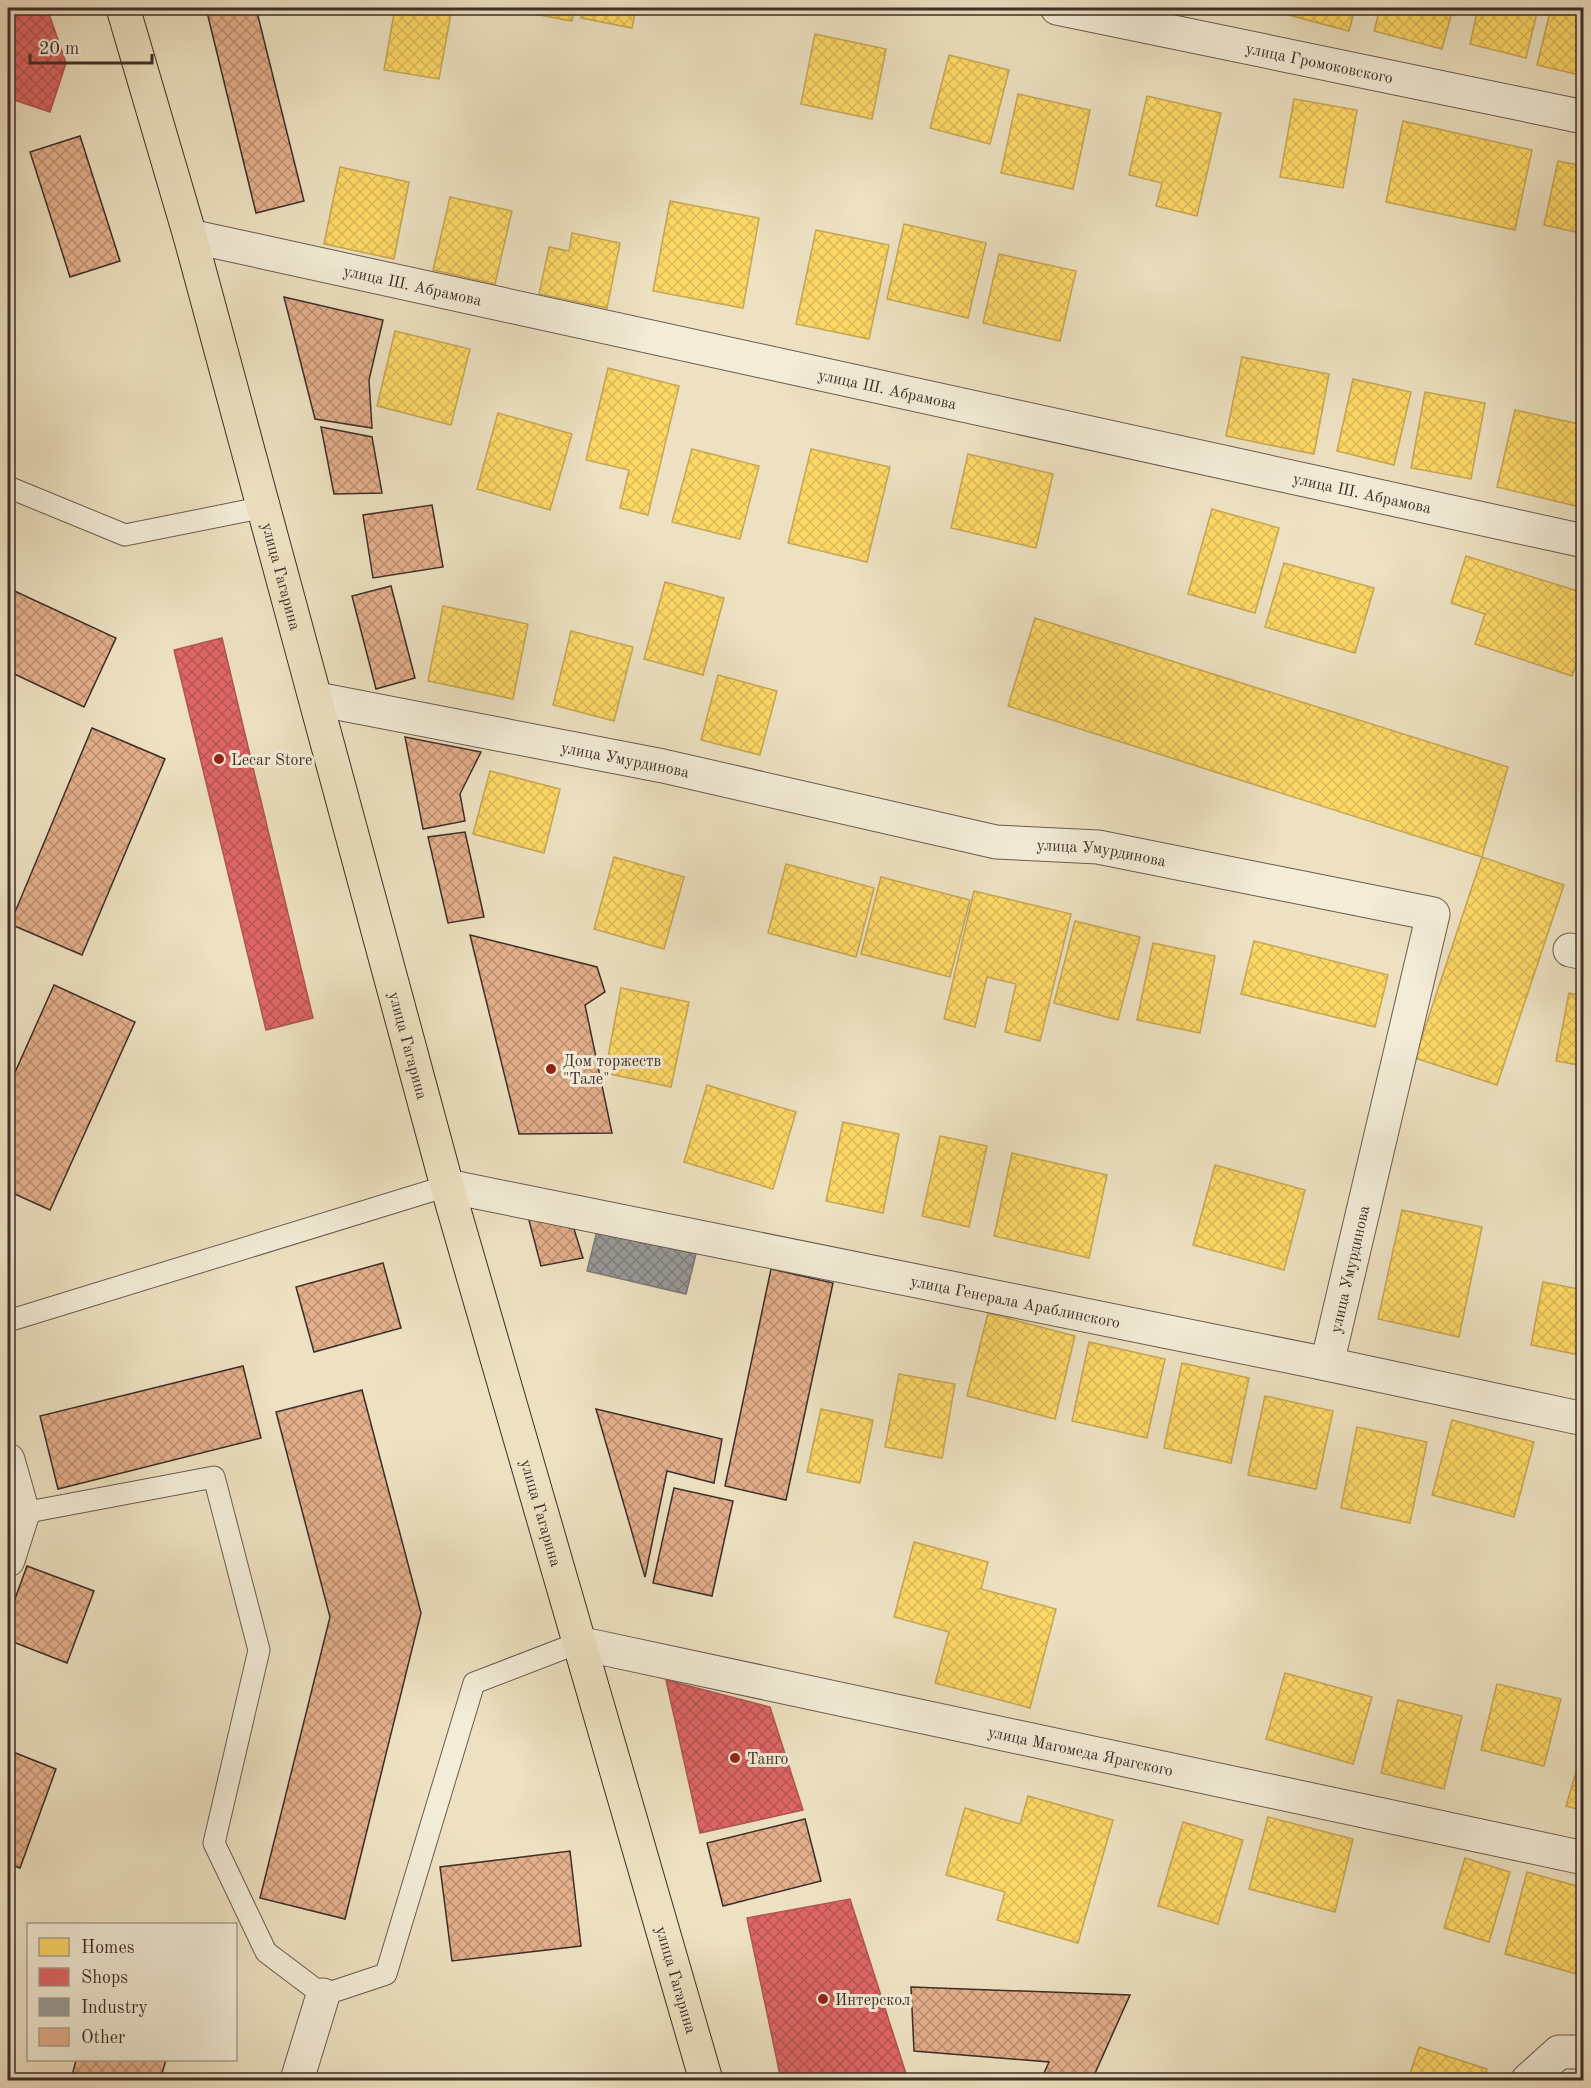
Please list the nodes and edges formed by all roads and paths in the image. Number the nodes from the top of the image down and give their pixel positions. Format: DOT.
graph roads {
  1 [pos="123,8"];
  2 [pos="1057,8"];
  3 [pos="1584,117"];
  4 [pos="190,236"];
  5 [pos="8,487"];
  6 [pos="265,507"];
  7 [pos="1584,541"];
  8 [pos="317,699"];
  9 [pos="447,1186"];
  10 [pos="8,1321"];
  11 [pos="1327,1364"];
  12 [pos="1584,1419"];
  13 [pos="8,1460"];
  14 [pos="23,1513"];
  15 [pos="8,1560"];
  16 [pos="578,1642"];
  17 [pos="1584,1858"];
  18 [pos="323,1995"];
  19 [pos="1584,2052"];
  20 [pos="297,2080"];
  21 [pos="706,2080"];
  22 [pos="1528,2080"];
  1 -- 4 [label="main road, улица Гагарина"];
  2 -- 3 [label="street, улица Громоковского"];
  4 -- 6 [label="main road, улица Гагарина"];
  4 -- 7 [label="street, улица Ш. Абрамова"];
  5 -- 6 [label="lane"];
  6 -- 8 [label="main road, улица Гагарина"];
  8 -- 9 [label="main road, улица Гагарина"];
  8 -- 11 [label="street, улица Умурдинова"];
  9 -- 10 [label="lane"];
  9 -- 11 [label="street, улица Генерала Араблинского"];
  9 -- 16 [label="main road, улица Гагарина"];
  11 -- 12 [label="street, улица Генерала Араблинского"];
  13 -- 14 [label="street"];
  14 -- 15 [label="street"];
  14 -- 18 [label="lane"];
  16 -- 17 [label="street, улица Магомеда Ярагского"];
  16 -- 18 [label="lane"];
  16 -- 21 [label="main road, улица Гагарина"];
  18 -- 20 [label="street"];
  19 -- 22 [label="street"];
}
